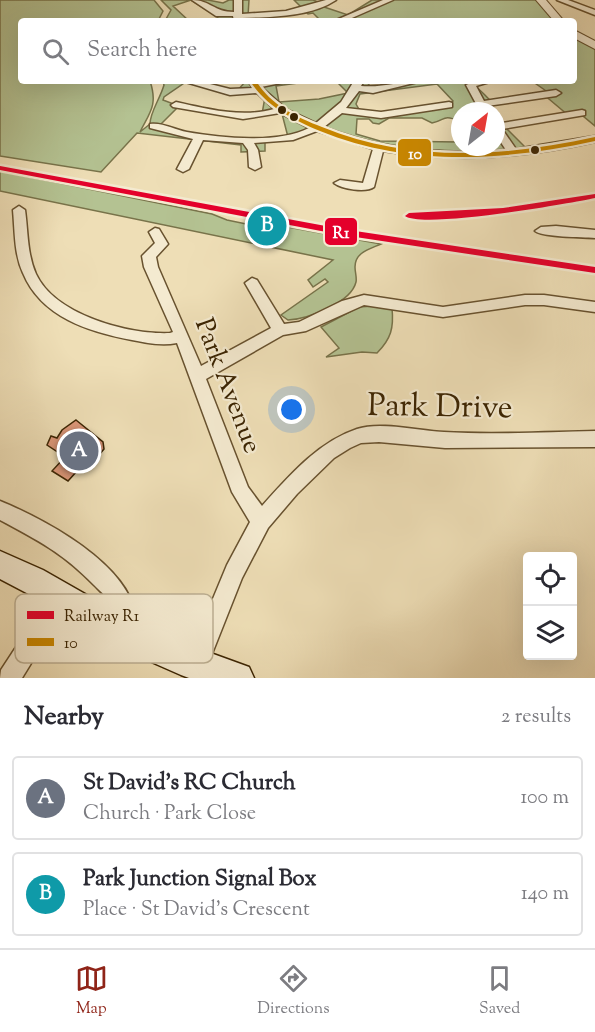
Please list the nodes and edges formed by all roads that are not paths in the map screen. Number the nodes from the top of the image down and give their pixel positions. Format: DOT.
graph roads {
  1 [pos="196,0"];
  2 [pos="238,0"];
  3 [pos="301,0"];
  4 [pos="332,0"];
  5 [pos="389,0"];
  6 [pos="541,0"];
  7 [pos="561,0"];
  8 [pos="314,8"];
  9 [pos="595,13"];
  10 [pos="237,17"];
  11 [pos="220,18"];
  12 [pos="339,18"];
  13 [pos="348,18"];
  14 [pos="556,18"];
  15 [pos="595,20"];
  16 [pos="577,35"];
  17 [pos="595,46"];
  18 [pos="199,84"];
  19 [pos="402,84"];
  20 [pos="475,84"];
  21 [pos="255,85"];
  22 [pos="358,85"];
  23 [pos="556,93"];
  24 [pos="480,102"];
  25 [pos="505,103"];
  26 [pos="176,105"];
  27 [pos="449,105"];
  28 [pos="340,109"];
  29 [pos="281,110"];
  30 [pos="582,112"];
  31 [pos="505,125"];
  32 [pos="154,126"];
  33 [pos="315,128"];
  34 [pos="199,137"];
  35 [pos="245,139"];
  36 [pos="595,139"];
  37 [pos="505,140"];
  38 [pos="379,147"];
  39 [pos="514,154"];
  40 [pos="255,167"];
  41 [pos="183,169"];
  42 [pos="340,183"];
  43 [pos="19,210"];
  44 [pos="541,231"];
  45 [pos="155,232"];
  46 [pos="595,234"];
  47 [pos="252,283"];
  48 [pos="595,307"];
  49 [pos="280,330"];
  50 [pos="182,336"];
  51 [pos="198,376"];
  52 [pos="595,439"];
  53 [pos="0,510"];
  54 [pos="261,521"];
  55 [pos="0,565"];
  56 [pos="56,594"];
  57 [pos="116,594"];
  58 [pos="213,624"];
  59 [pos="18,663"];
  60 [pos="189,663"];
  61 [pos="197,663"];
  62 [pos="196,666"];
  63 [pos="9,678"];
  64 [pos="238,678"];
  1 -- 11 [label="street"];
  2 -- 10 [label="street"];
  3 -- 8 [label="street"];
  4 -- 8 [label="street"];
  5 -- 13 [label="street"];
  6 -- 14 [label="street"];
  7 -- 9 [label="street"];
  8 -- 10 [label="street"];
  8 -- 12 [label="street"];
  9 -- 15 [label="street"];
  10 -- 11 [label="street"];
  16 -- 17 [label="street"];
  18 -- 21 [label="street"];
  19 -- 22 [label="street"];
  20 -- 24 [label="street"];
  21 -- 29 [label="street"];
  22 -- 28 [label="street"];
  23 -- 25 [label="street"];
  26 -- 29 [label="street"];
  27 -- 28 [label="street"];
  28 -- 33 [label="street"];
  29 -- 33 [label="street"];
  30 -- 31 [label="street"];
  32 -- 34 [label="street"];
  33 -- 35 [label="street"];
  33 -- 38 [label="street"];
  34 -- 35 [label="street"];
  34 -- 41 [label="street"];
  35 -- 40 [label="street"];
  36 -- 39 [label="street"];
  37 -- 39 [label="street"];
  38 -- 39 [label="street"];
  38 -- 42 [label="street"];
  43 -- 50 [label="street"];
  44 -- 46 [label="street"];
  45 -- 50 [label="street, Park Avenue"];
  47 -- 49 [label="street"];
  48 -- 49 [label="street"];
  49 -- 51 [label="street"];
  50 -- 51 [label="street, Park Avenue"];
  51 -- 54 [label="street, Park Avenue"];
  52 -- 54 [label="street, Park Drive"];
  53 -- 57 [label="street"];
  54 -- 58 [label="street, Park Drive"];
  55 -- 56 [label="main road"];
  59 -- 63 [label="street"];
  60 -- 62 [label="main road"];
  61 -- 62 [label="street, Park Drive"];
  62 -- 64 [label="main road"];
}
